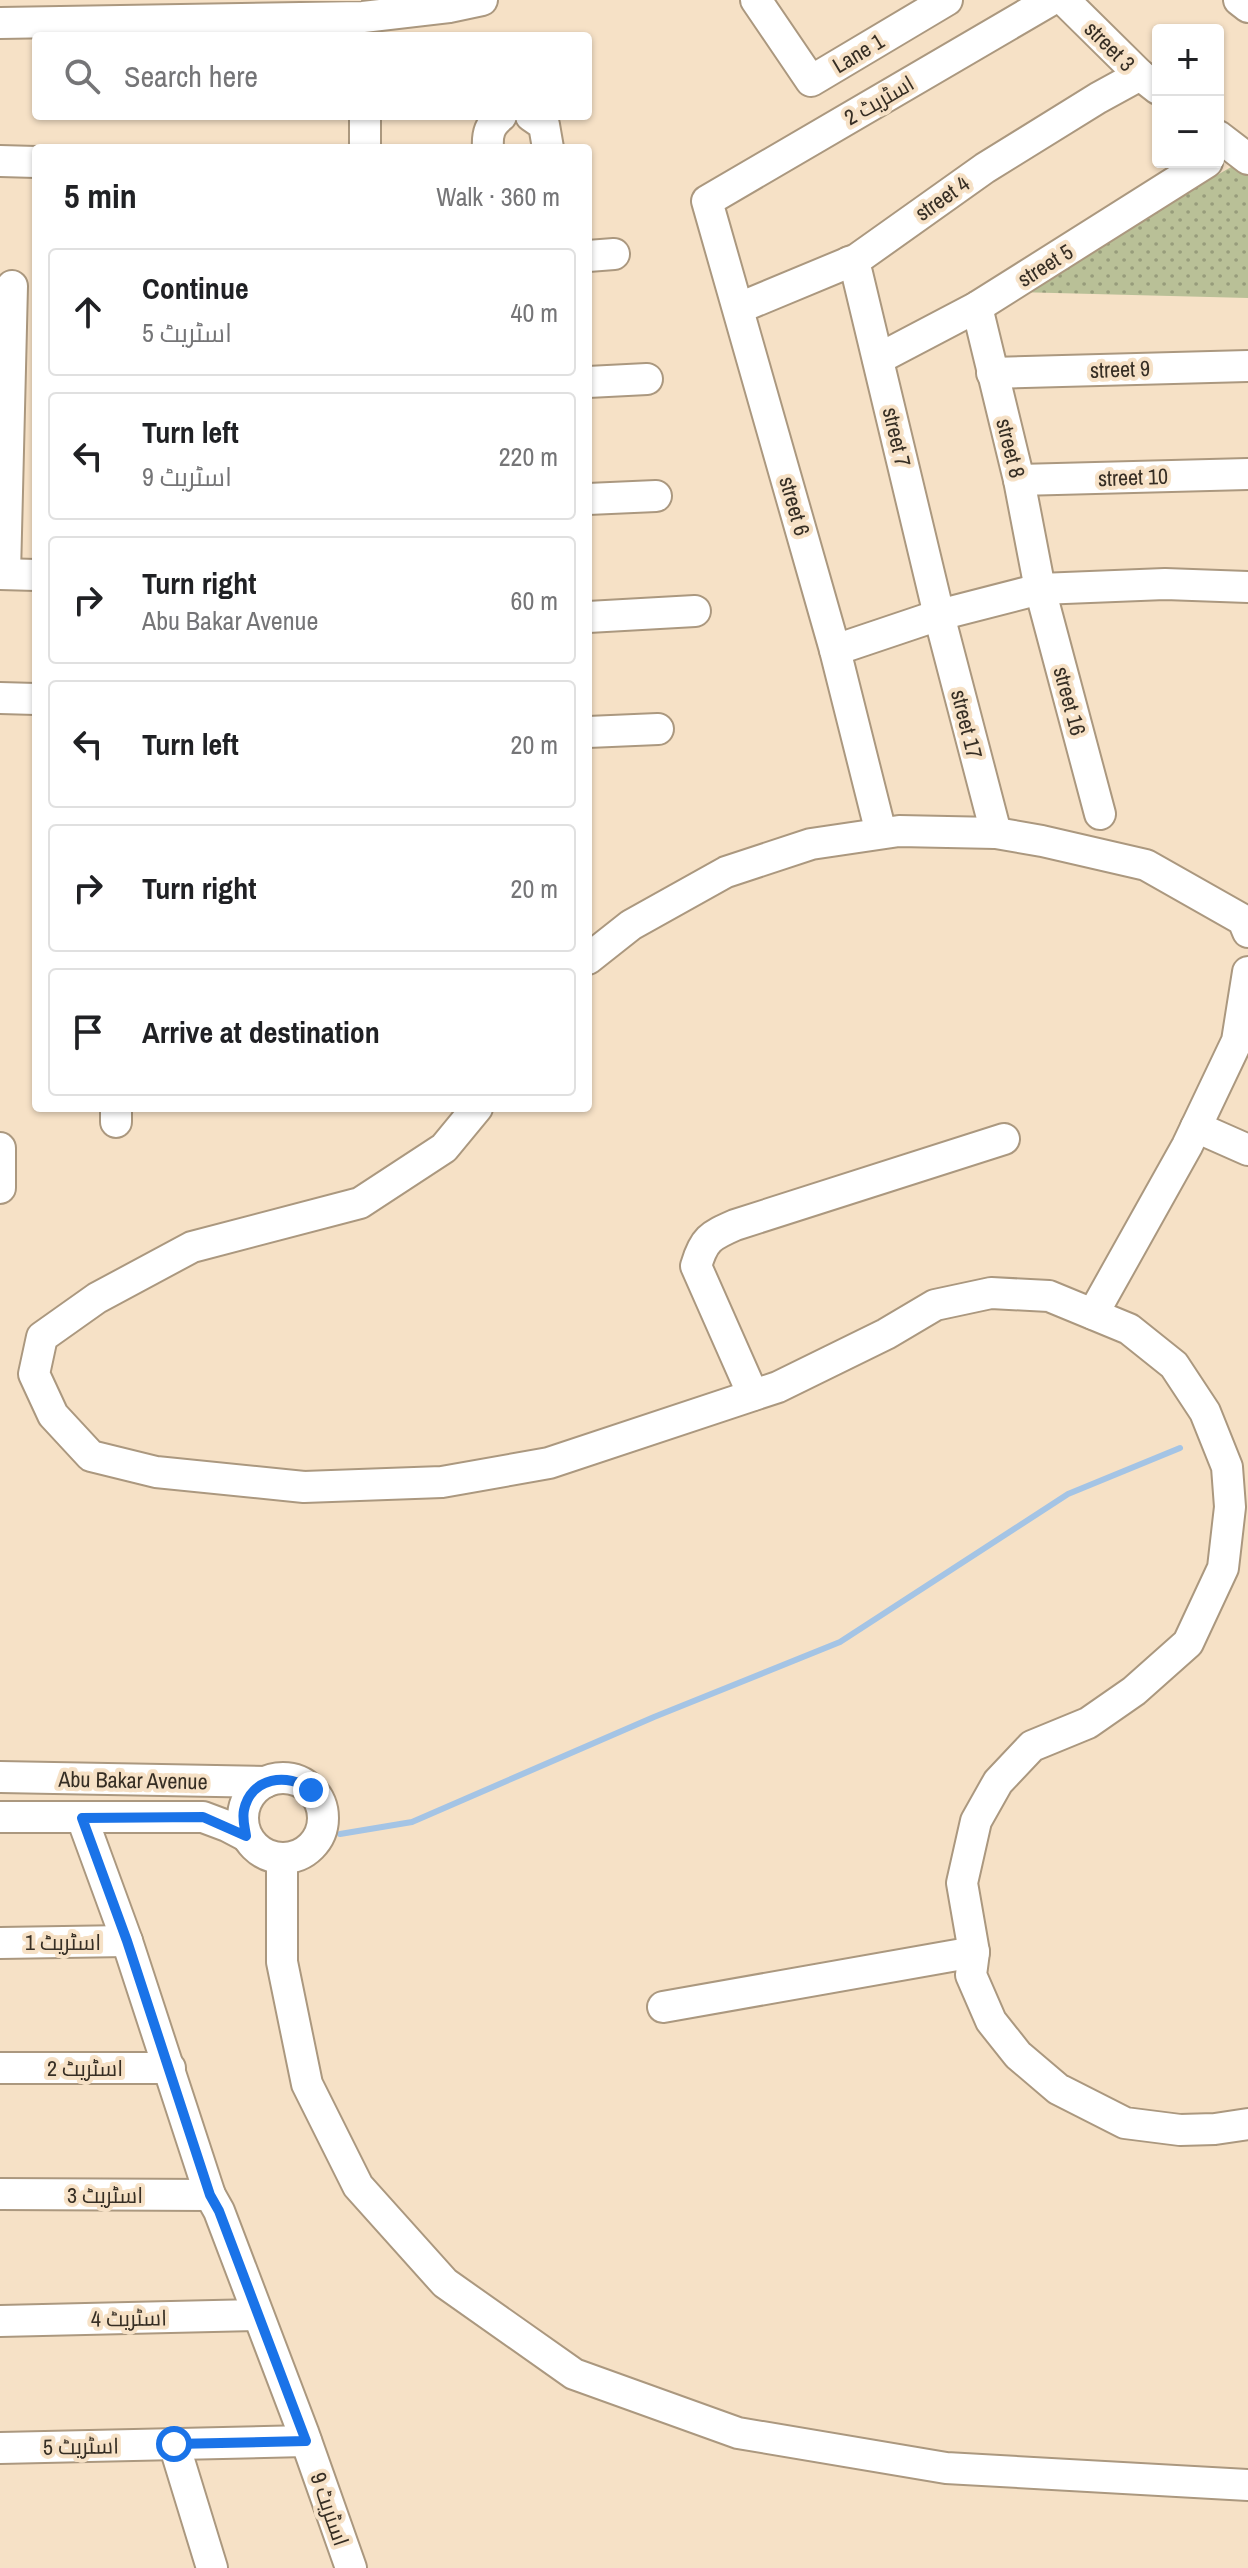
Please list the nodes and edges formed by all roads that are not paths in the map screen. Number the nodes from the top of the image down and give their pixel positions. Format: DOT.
graph roads {
  1 [pos="482,0"];
  2 [pos="756,0"];
  3 [pos="947,0"];
  4 [pos="1051,0"];
  5 [pos="1064,0"];
  6 [pos="1239,0"];
  7 [pos="1248,7"];
  8 [pos="909,10"];
  9 [pos="364,18"];
  10 [pos="0,23"];
  11 [pos="1149,82"];
  12 [pos="365,120"];
  13 [pos="497,120"];
  14 [pos="537,120"];
  15 [pos="365,144"];
  16 [pos="488,144"];
  17 [pos="547,144"];
  18 [pos="1225,152"];
  19 [pos="0,161"];
  20 [pos="32,162"];
  21 [pos="707,201"];
  22 [pos="849,262"];
  23 [pos="16,285"];
  24 [pos="977,307"];
  25 [pos="739,308"];
  26 [pos="878,359"];
  27 [pos="1248,366"];
  28 [pos="992,373"];
  29 [pos="647,379"];
  30 [pos="592,382"];
  31 [pos="1248,474"];
  32 [pos="1019,480"];
  33 [pos="656,496"];
  34 [pos="592,499"];
  35 [pos="2,574"];
  36 [pos="32,575"];
  37 [pos="1248,587"];
  38 [pos="1040,589"];
  39 [pos="695,611"];
  40 [pos="939,615"];
  41 [pos="592,617"];
  42 [pos="835,650"];
  43 [pos="0,698"];
  44 [pos="32,699"];
  45 [pos="658,729"];
  46 [pos="592,732"];
  47 [pos="1100,814"];
  48 [pos="879,823"];
  49 [pos="996,833"];
  50 [pos="1248,932"];
  51 [pos="592,956"];
  52 [pos="1248,972"];
  53 [pos="474,1112"];
  54 [pos="1196,1127"];
  55 [pos="1004,1139"];
  56 [pos="0,1148"];
  57 [pos="1248,1150"];
  58 [pos="0,1188"];
  59 [pos="1093,1314"];
  60 [pos="753,1395"];
  61 [pos="0,1777"];
  62 [pos="266,1782"];
  63 [pos="0,1817"];
  64 [pos="82,1818"];
  65 [pos="246,1836"];
  66 [pos="282,1858"];
  67 [pos="127,1941"];
  68 [pos="0,1943"];
  69 [pos="974,1952"];
  70 [pos="663,2007"];
  71 [pos="0,2068"];
  72 [pos="170,2068"];
  73 [pos="1248,2124"];
  74 [pos="0,2194"];
  75 [pos="210,2195"];
  76 [pos="258,2315"];
  77 [pos="0,2321"];
  78 [pos="306,2441"];
  79 [pos="174,2444"];
  80 [pos="0,2448"];
  81 [pos="1248,2485"];
  82 [pos="212,2568"];
  83 [pos="351,2568"];
  1 -- 9 [label="street"];
  2 -- 8 [label="street, Lane 1"];
  3 -- 8 [label="street, Lane 1"];
  4 -- 21 [label="street, اسٹریٹ 2"];
  5 -- 11 [label="street, street 3"];
  6 -- 7 [label="street"];
  9 -- 10 [label="street"];
  11 -- 22 [label="street, street 4"];
  12 -- 15 [label="street"];
  13 -- 16 [label="street"];
  14 -- 17 [label="street"];
  18 -- 24 [label="street, street 5"];
  19 -- 20 [label="street"];
  21 -- 25 [label="street, street 6"];
  22 -- 25 [label="street, street 4"];
  22 -- 26 [label="street, street 7"];
  23 -- 35 [label="street"];
  24 -- 26 [label="street, street 5"];
  24 -- 28 [label="street, street 8"];
  25 -- 42 [label="street, street 6"];
  26 -- 40 [label="street, street 7"];
  27 -- 28 [label="street, street 9"];
  28 -- 32 [label="street, street 8"];
  29 -- 30 [label="street"];
  31 -- 32 [label="street, street 10"];
  32 -- 38 [label="street, street 8"];
  33 -- 34 [label="street"];
  35 -- 36 [label="street"];
  37 -- 38 [label="street"];
  38 -- 40 [label="street"];
  38 -- 47 [label="street, street 16"];
  39 -- 41 [label="street"];
  40 -- 42 [label="street"];
  40 -- 49 [label="street, street 17"];
  42 -- 48 [label="street, street 6"];
  43 -- 44 [label="street"];
  45 -- 46 [label="street"];
  48 -- 49 [label="street"];
  48 -- 51 [label="street"];
  49 -- 50 [label="street"];
  52 -- 54 [label="street"];
  53 -- 60 [label="street"];
  54 -- 57 [label="street"];
  54 -- 59 [label="street"];
  55 -- 60 [label="street"];
  56 -- 58 [label="street"];
  59 -- 60 [label="street"];
  59 -- 69 [label="street"];
  61 -- 62 [label="street, Abu Bakar Avenue"];
  62 -- 65 [label="street"];
  62 -- 66 [label="street"];
  63 -- 64 [label="street, Abu Bakar Avenue"];
  64 -- 65 [label="street, Abu Bakar Avenue"];
  64 -- 67 [label="street, اسٹریٹ 9"];
  65 -- 66 [label="street"];
  66 -- 81 [label="street"];
  67 -- 68 [label="street, اسٹریٹ 1"];
  67 -- 72 [label="street, اسٹریٹ 9"];
  69 -- 70 [label="street"];
  69 -- 73 [label="street"];
  71 -- 72 [label="street, اسٹریٹ 2"];
  72 -- 75 [label="street, اسٹریٹ 9"];
  74 -- 75 [label="street, اسٹریٹ 3"];
  75 -- 76 [label="street, اسٹریٹ 9"];
  76 -- 77 [label="street, اسٹریٹ 4"];
  76 -- 78 [label="street, اسٹریٹ 9"];
  78 -- 79 [label="street, اسٹریٹ 5"];
  78 -- 83 [label="street, اسٹریٹ 9"];
  79 -- 80 [label="street, اسٹریٹ 5"];
  79 -- 82 [label="street"];
}
